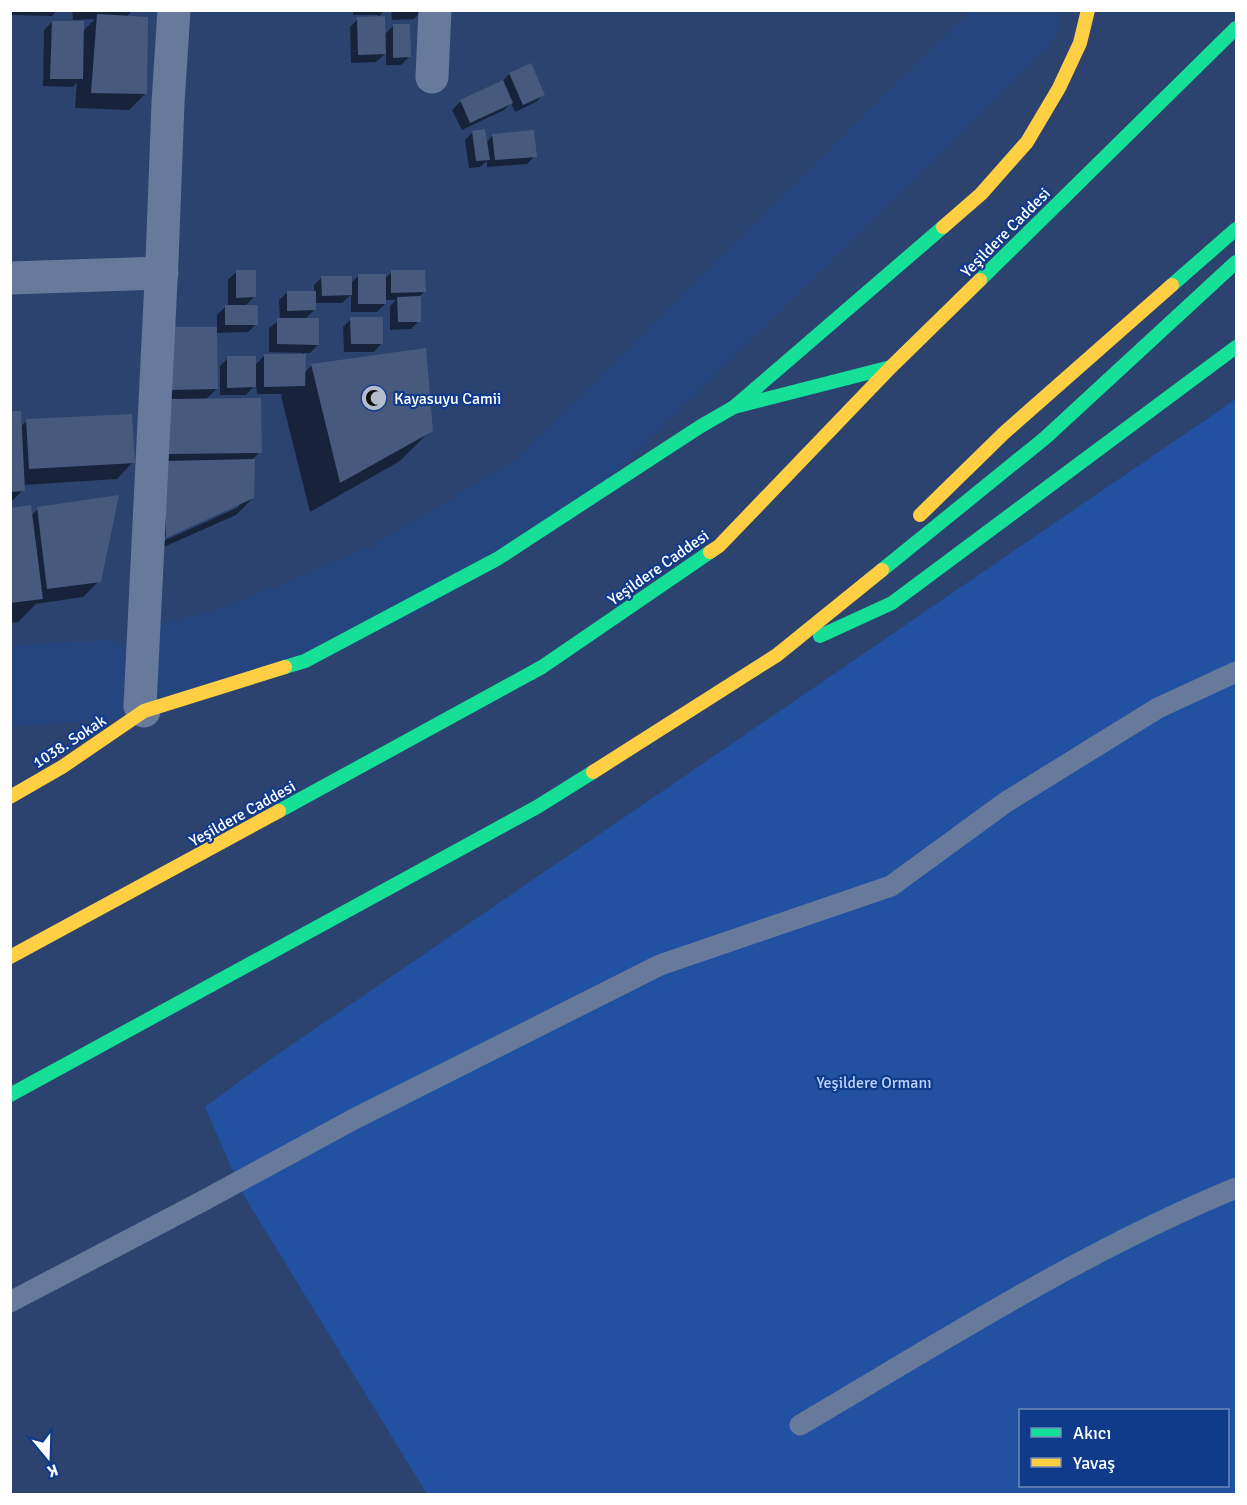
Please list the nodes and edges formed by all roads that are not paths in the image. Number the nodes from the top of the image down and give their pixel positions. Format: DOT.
graph roads {
  1 [pos="174,10"];
  2 [pos="435,10"];
  3 [pos="1088,10"];
  4 [pos="1236,28"];
  5 [pos="432,77"];
  6 [pos="1236,229"];
  7 [pos="1236,262"];
  8 [pos="162,273"];
  9 [pos="10,278"];
  10 [pos="1236,347"];
  11 [pos="891,367"];
  12 [pos="734,407"];
  13 [pos="912,524"];
  14 [pos="886,548"];
  15 [pos="777,655"];
  16 [pos="1236,672"];
  17 [pos="144,711"];
  18 [pos="10,797"];
  19 [pos="10,957"];
  20 [pos="10,1095"];
  21 [pos="1236,1188"];
  22 [pos="10,1302"];
  23 [pos="800,1425"];
  1 -- 8 [label="street"];
  2 -- 5 [label="street"];
  3 -- 12 [label="main road"];
  4 -- 11 [label="main road, Yeşildere Caddesi"];
  6 -- 13 [label="main road"];
  7 -- 15 [label="main road"];
  8 -- 9 [label="street"];
  8 -- 17 [label="street"];
  10 -- 15 [label="main road"];
  11 -- 12 [label="main road"];
  11 -- 19 [label="main road, Yeşildere Caddesi"];
  12 -- 17 [label="main road, 1038. Sokak"];
  14 -- 15 [label="main road"];
  15 -- 20 [label="main road"];
  16 -- 22 [label="lane"];
  17 -- 18 [label="main road, 1038. Sokak"];
  21 -- 23 [label="lane"];
}
